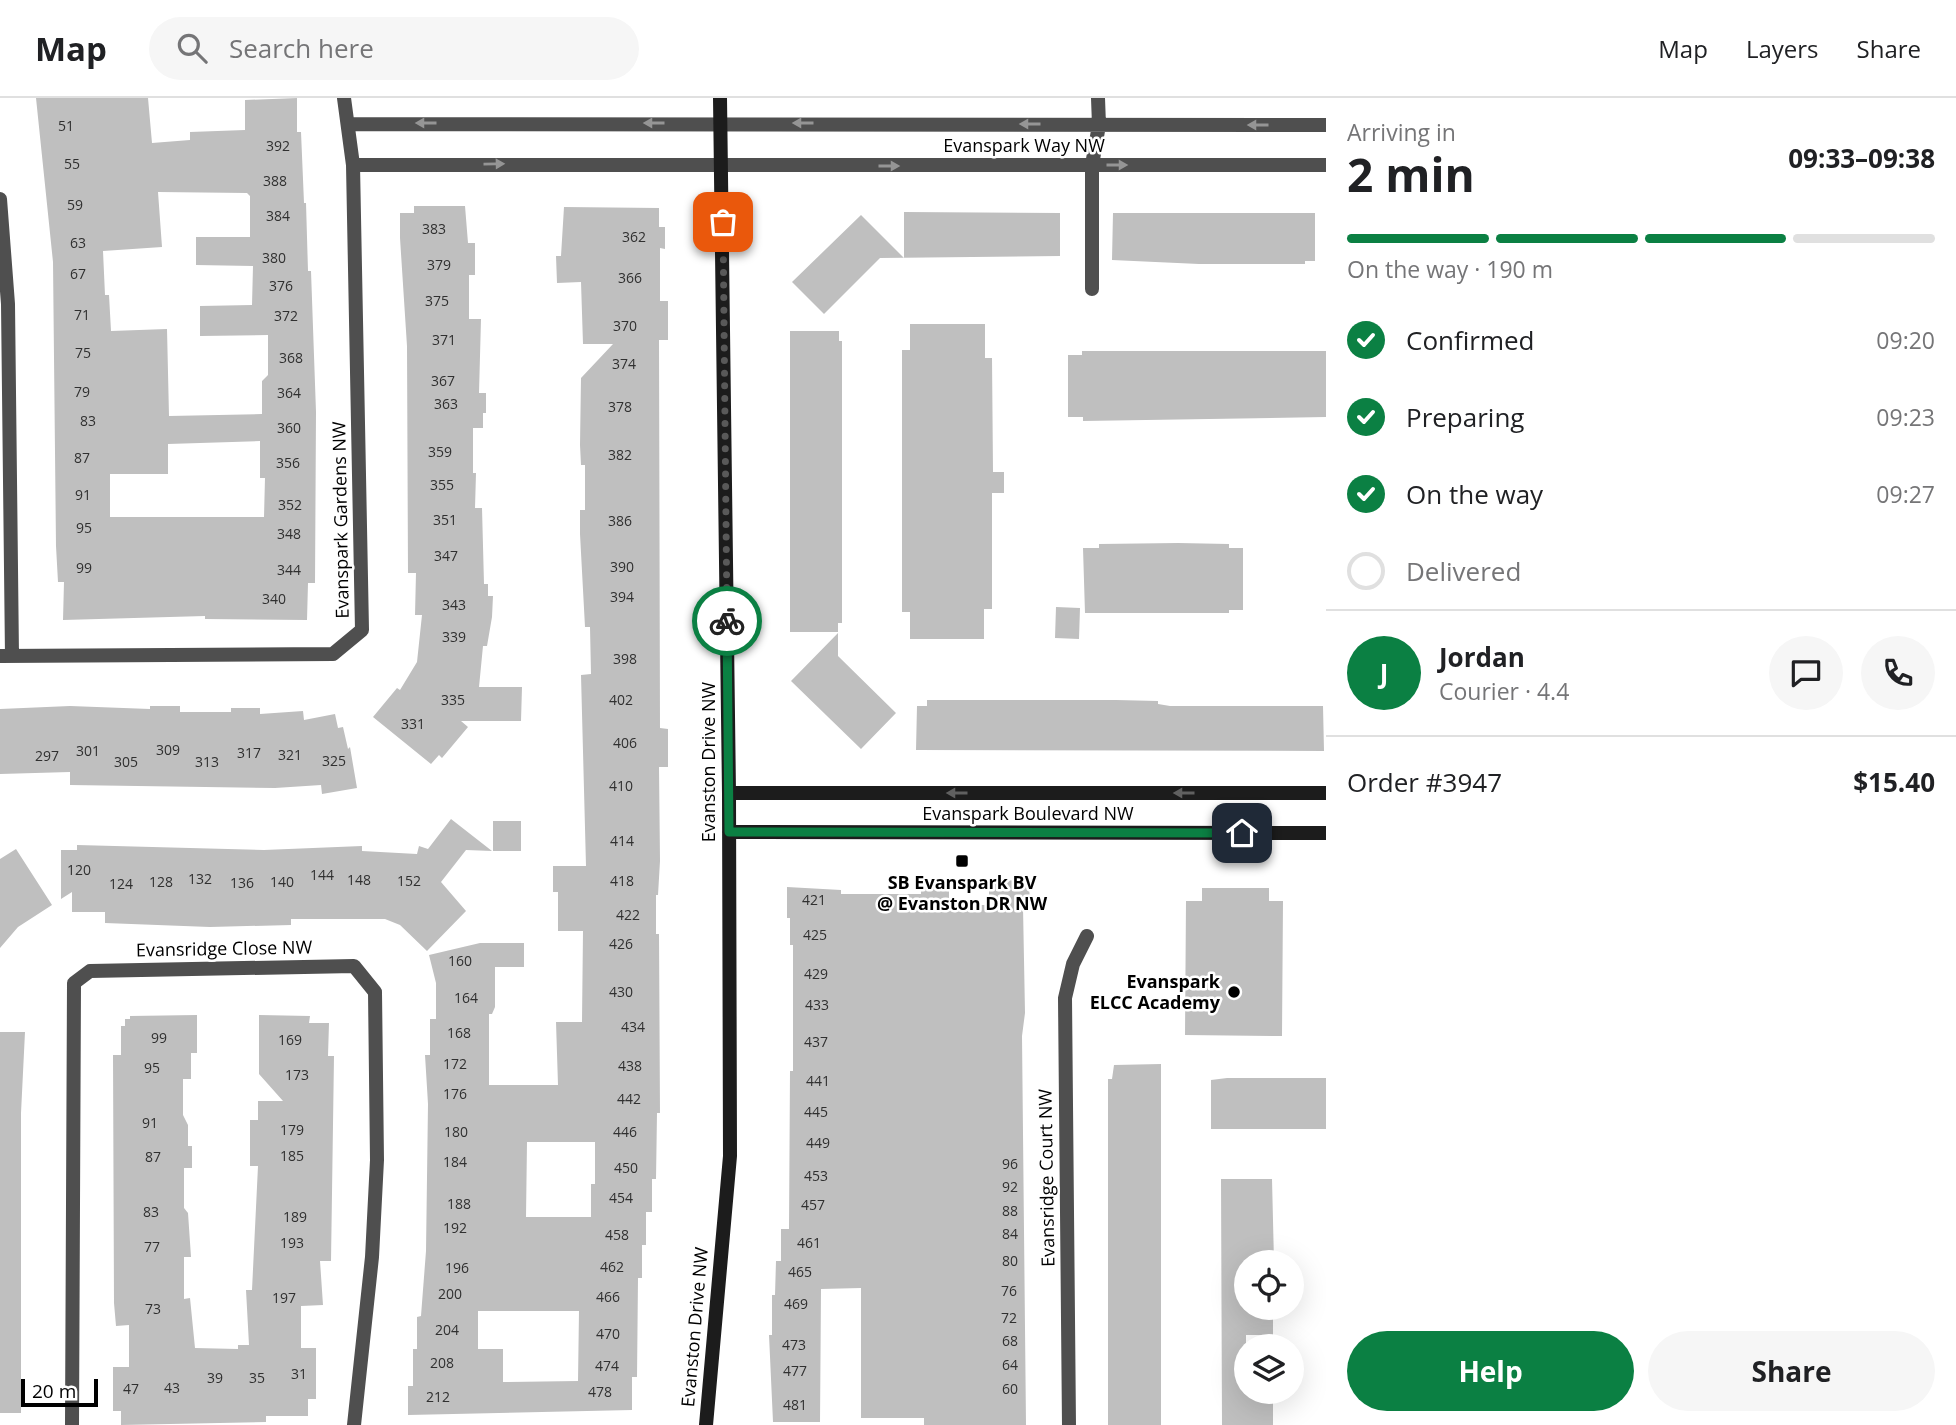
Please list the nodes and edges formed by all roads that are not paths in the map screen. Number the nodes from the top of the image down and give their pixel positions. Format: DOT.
graph roads {
  1 [pos="344,98"];
  2 [pos="720,98"];
  3 [pos="1098,98"];
  4 [pos="348,124"];
  5 [pos="722,124"];
  6 [pos="1098,125"];
  7 [pos="1326,125"];
  8 [pos="1326,164"];
  9 [pos="353,165"];
  10 [pos="1092,165"];
  11 [pos="723,167"];
  12 [pos="0,199"];
  13 [pos="1092,289"];
  14 [pos="6,656"];
  15 [pos="729,793"];
  16 [pos="1326,793"];
  17 [pos="729,832"];
  18 [pos="1326,833"];
  19 [pos="1087,936"];
  20 [pos="72,1425"];
  21 [pos="354,1425"];
  22 [pos="706,1425"];
  23 [pos="1069,1425"];
  1 -- 4 [label="street, Evanspark Gardens NW"];
  2 -- 5 [label="street, Evanston Drive NW"];
  3 -- 6 [label="street"];
  5 -- 4 [label="street, one-way"];
  4 -- 9 [label="street, Evanspark Gardens NW"];
  6 -- 5 [label="street, Evanspark Way NW, one-way"];
  5 -- 11 [label="street, Evanston Drive NW"];
  7 -- 6 [label="street, Evanspark Way NW, one-way"];
  6 -- 10 [label="street"];
  10 -- 8 [label="street, Evanspark Way NW, one-way"];
  9 -- 11 [label="street, one-way"];
  9 -- 14 [label="street, Evanspark Gardens NW"];
  11 -- 10 [label="street, Evanspark Way NW, one-way"];
  10 -- 13 [label="street"];
  11 -- 15 [label="street, Evanston Drive NW"];
  12 -- 14 [label="street"];
  16 -- 15 [label="street, Evanspark Boulevard NW, one-way"];
  15 -- 17 [label="street, Evanston Drive NW"];
  17 -- 18 [label="street, Evanspark Boulevard NW"];
  17 -- 22 [label="street, Evanston Drive NW"];
  19 -- 23 [label="street, Evansridge Court NW"];
  20 -- 21 [label="street, Evansridge Close NW"];
}
